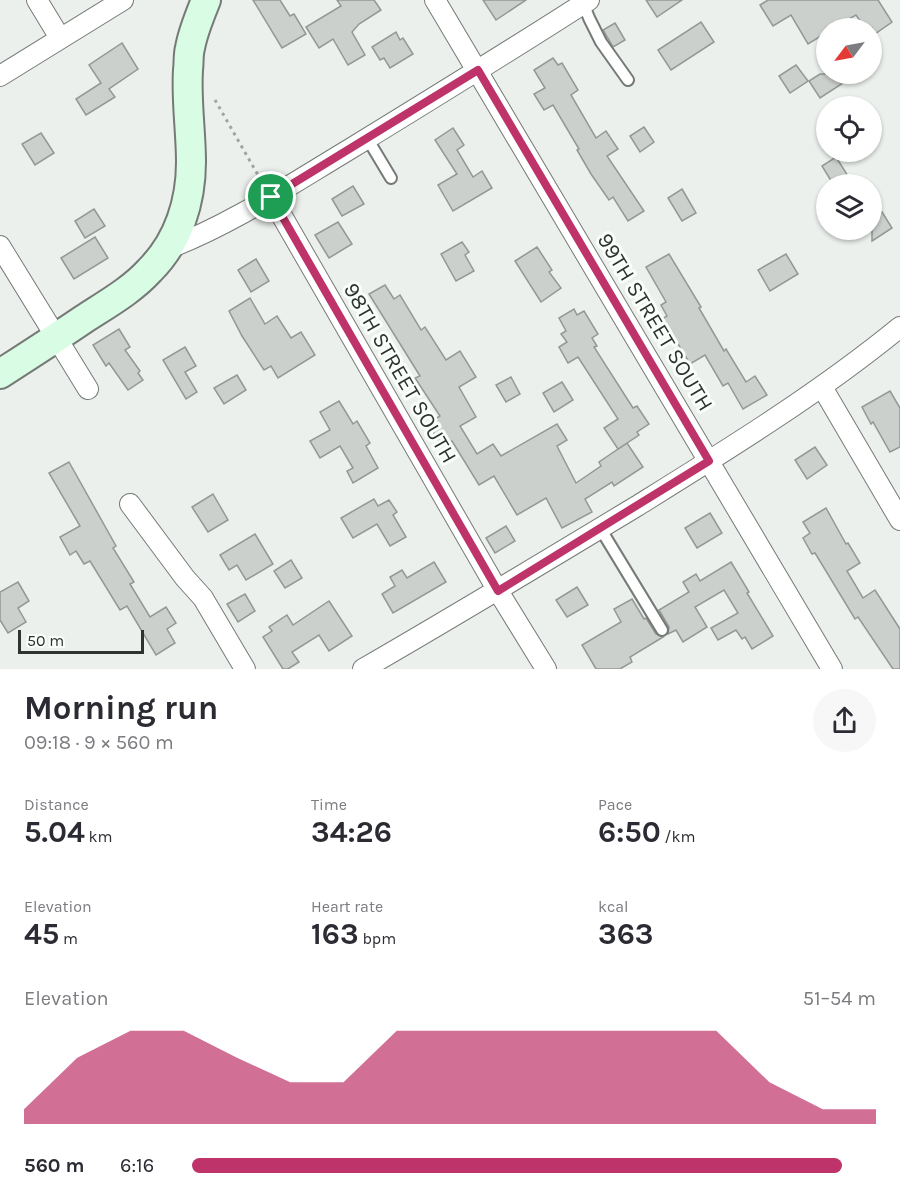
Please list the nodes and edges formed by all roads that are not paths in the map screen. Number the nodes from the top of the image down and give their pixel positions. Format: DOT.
graph roads {
  1 [pos="38,0"];
  2 [pos="123,0"];
  3 [pos="206,0"];
  4 [pos="435,0"];
  5 [pos="585,1"];
  6 [pos="60,38"];
  7 [pos="478,70"];
  8 [pos="0,76"];
  9 [pos="628,80"];
  10 [pos="367,138"];
  11 [pos="392,178"];
  12 [pos="271,197"];
  13 [pos="0,246"];
  14 [pos="167,249"];
  15 [pos="900,327"];
  16 [pos="57,337"];
  17 [pos="0,374"];
  18 [pos="822,387"];
  19 [pos="88,388"];
  20 [pos="709,461"];
  21 [pos="130,504"];
  22 [pos="900,520"];
  23 [pos="600,528"];
  24 [pos="498,591"];
  25 [pos="662,630"];
  26 [pos="246,669"];
  27 [pos="363,669"];
  28 [pos="546,669"];
  29 [pos="832,669"];
  1 -- 6 [label="street"];
  2 -- 6 [label="street"];
  3 -- 14 [label="main road"];
  4 -- 7 [label="street, 99TH STREET SOUTH"];
  5 -- 7 [label="street"];
  5 -- 9 [label="lane"];
  6 -- 8 [label="street"];
  7 -- 10 [label="street"];
  7 -- 20 [label="street, 99TH STREET SOUTH"];
  10 -- 11 [label="lane"];
  10 -- 12 [label="street"];
  12 -- 14 [label="street"];
  12 -- 24 [label="street, 98TH STREET SOUTH"];
  13 -- 16 [label="street"];
  14 -- 16 [label="main road"];
  15 -- 18 [label="street"];
  16 -- 17 [label="main road"];
  16 -- 19 [label="street"];
  18 -- 20 [label="street"];
  18 -- 22 [label="street"];
  20 -- 23 [label="street"];
  20 -- 29 [label="street, 99TH STREET SOUTH"];
  21 -- 26 [label="street"];
  23 -- 24 [label="street"];
  23 -- 25 [label="lane"];
  24 -- 27 [label="street"];
  24 -- 28 [label="street, 98TH STREET SOUTH"];
}
